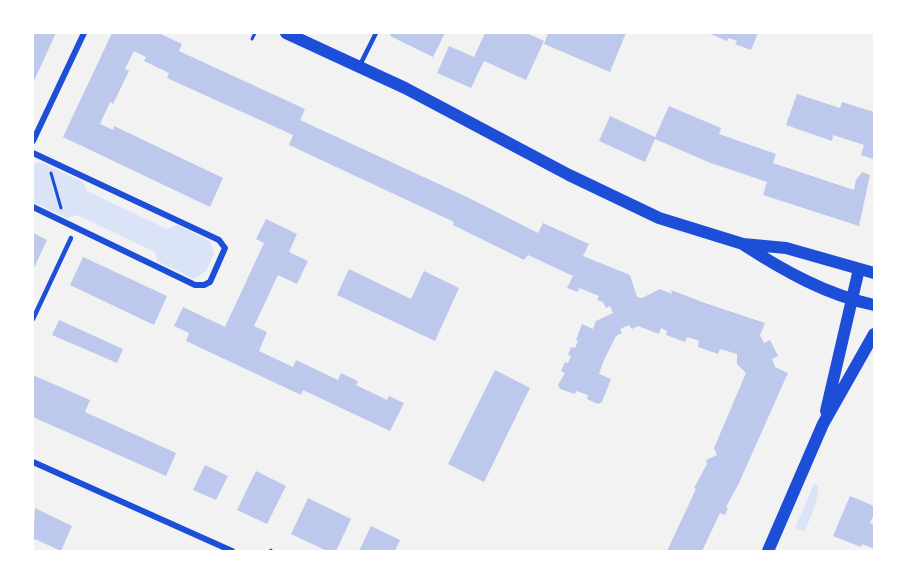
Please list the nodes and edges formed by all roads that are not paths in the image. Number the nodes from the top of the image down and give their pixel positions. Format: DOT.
graph roads {
  1 [pos="84,33"];
  2 [pos="286,33"];
  3 [pos="376,33"];
  4 [pos="359,67"];
  5 [pos="33,141"];
  6 [pos="33,153"];
  7 [pos="33,207"];
  8 [pos="71,237"];
  9 [pos="743,244"];
  10 [pos="859,269"];
  11 [pos="874,273"];
  12 [pos="851,300"];
  13 [pos="874,305"];
  14 [pos="33,319"];
  15 [pos="874,334"];
  16 [pos="823,424"];
  17 [pos="33,462"];
  18 [pos="232,551"];
  19 [pos="768,551"];
  1 -- 5 [label="street"];
  2 -- 4 [label="main road"];
  3 -- 4 [label="lane"];
  4 -- 9 [label="main road"];
  6 -- 7 [label="street"];
  8 -- 14 [label="lane"];
  9 -- 10 [label="main road"];
  9 -- 12 [label="main road"];
  10 -- 11 [label="main road"];
  10 -- 12 [label="main road"];
  12 -- 13 [label="main road"];
  12 -- 16 [label="main road"];
  15 -- 16 [label="main road"];
  16 -- 19 [label="main road"];
  17 -- 18 [label="street"];
}
